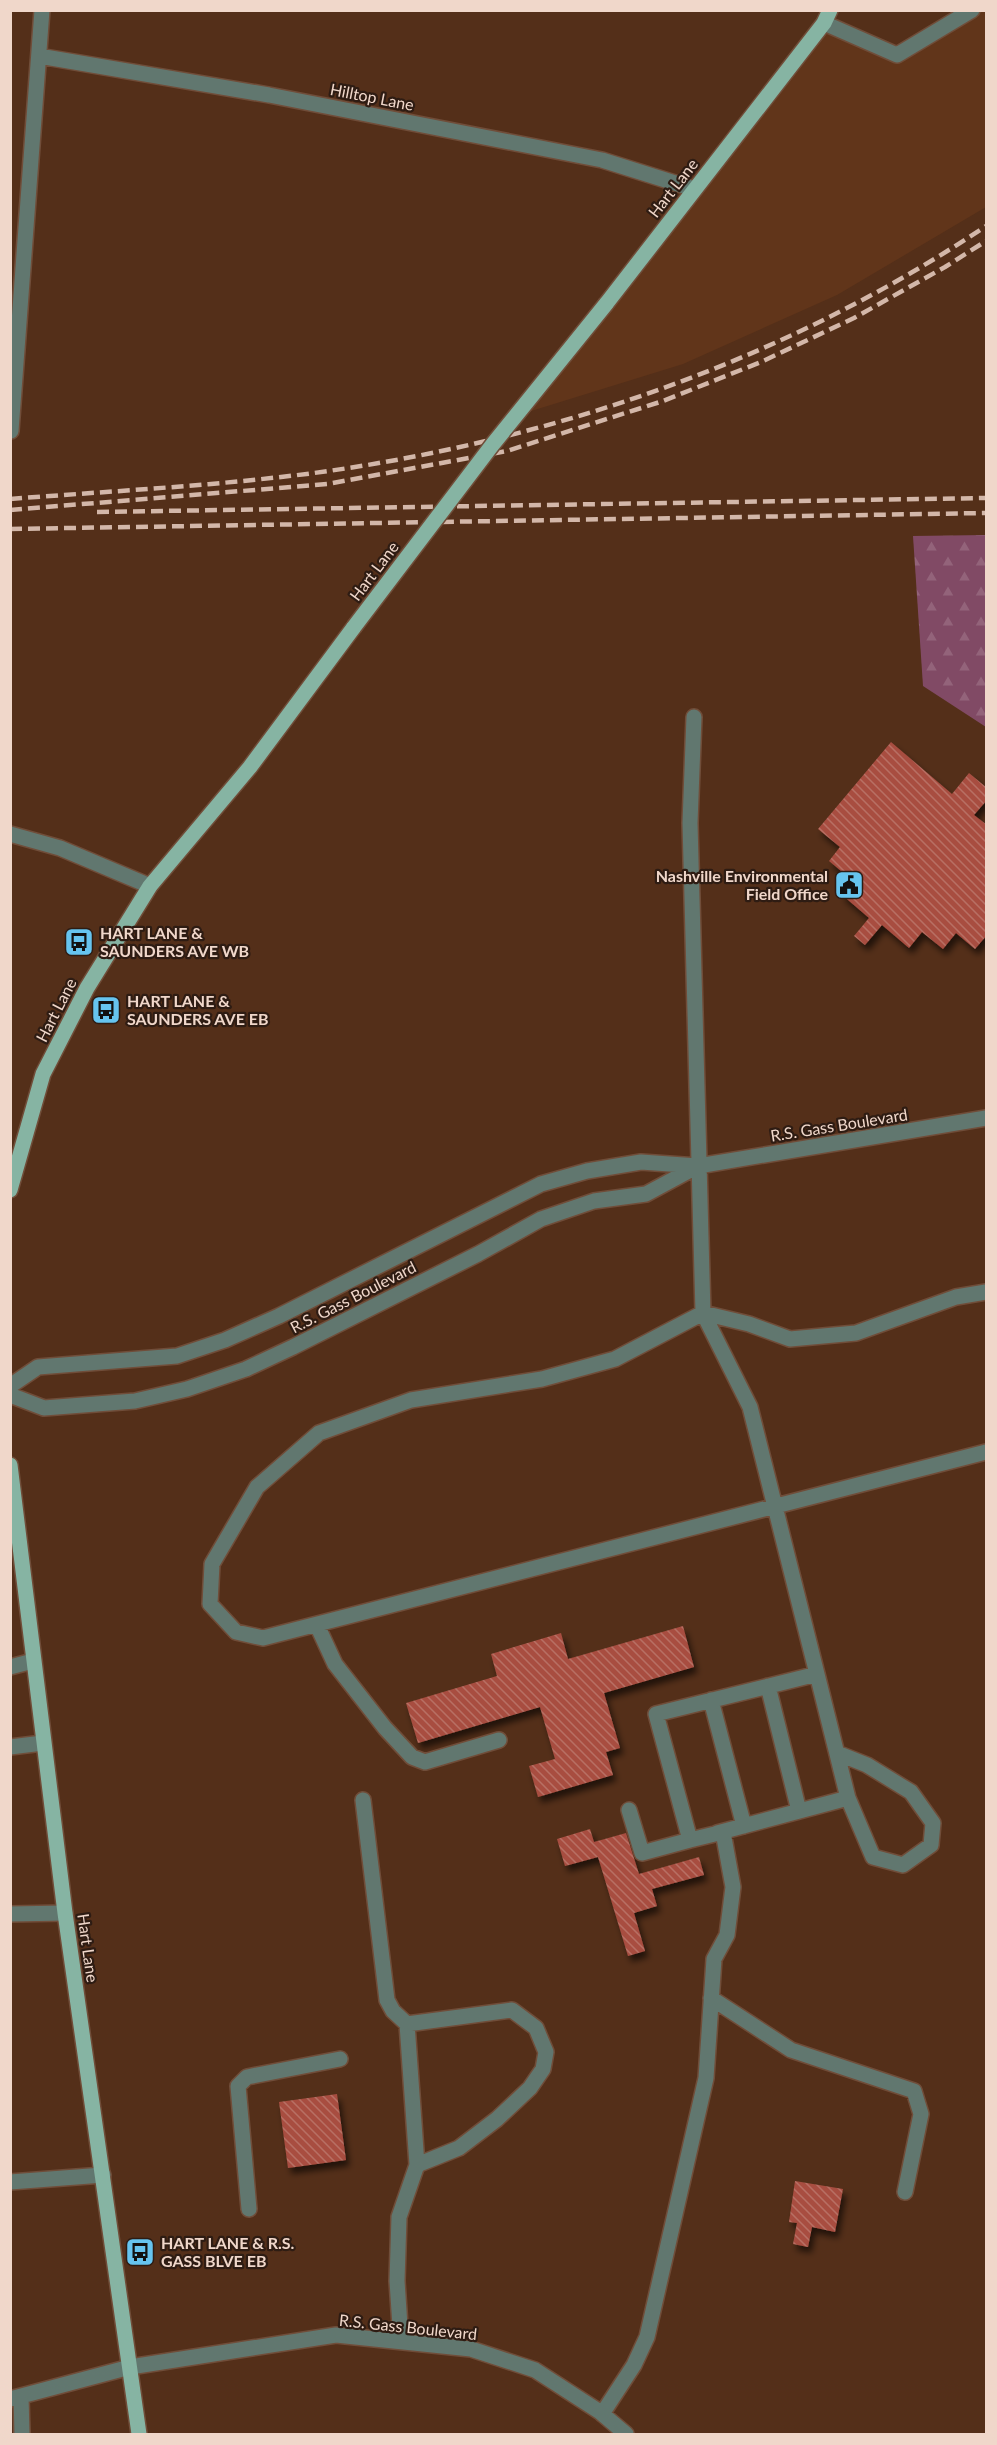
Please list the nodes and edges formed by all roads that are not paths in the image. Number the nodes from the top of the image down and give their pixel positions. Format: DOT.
graph roads {
  1 [pos="42,10"];
  2 [pos="972,10"];
  3 [pos="827,17"];
  4 [pos="39,56"];
  5 [pos="694,189"];
  6 [pos="10,431"];
  7 [pos="694,717"];
  8 [pos="10,834"];
  9 [pos="150,886"];
  10 [pos="987,1118"];
  11 [pos="698,1166"];
  12 [pos="10,1190"];
  13 [pos="987,1292"];
  14 [pos="703,1313"];
  15 [pos="10,1386"];
  16 [pos="10,1395"];
  17 [pos="986,1455"];
  18 [pos="10,1465"];
  19 [pos="776,1505"];
  20 [pos="317,1625"];
  21 [pos="33,1661"];
  22 [pos="10,1667"];
  23 [pos="817,1674"];
  24 [pos="768,1686"];
  25 [pos="711,1700"];
  26 [pos="499,1740"];
  27 [pos="43,1743"];
  28 [pos="10,1747"];
  29 [pos="837,1754"];
  30 [pos="848,1798"];
  31 [pos="363,1800"];
  32 [pos="629,1810"];
  33 [pos="799,1811"];
  34 [pos="744,1826"];
  35 [pos="717,1833"];
  36 [pos="690,1840"];
  37 [pos="65,1913"];
  38 [pos="10,1914"];
  39 [pos="711,1998"];
  40 [pos="407,2025"];
  41 [pos="340,2059"];
  42 [pos="417,2165"];
  43 [pos="103,2175"];
  44 [pos="10,2182"];
  45 [pos="905,2192"];
  46 [pos="249,2209"];
  47 [pos="400,2341"];
  48 [pos="130,2367"];
  49 [pos="16,2397"];
  50 [pos="602,2414"];
  51 [pos="22,2434"];
  52 [pos="139,2434"];
  53 [pos="626,2434"];
  1 -- 4 [label="street"];
  2 -- 3 [label="street"];
  3 -- 5 [label="main road, Hart Lane"];
  4 -- 5 [label="street, Hilltop Lane"];
  4 -- 6 [label="street"];
  5 -- 9 [label="main road, Hart Lane, bridge"];
  7 -- 11 [label="street"];
  8 -- 9 [label="street"];
  9 -- 12 [label="main road, Hart Lane"];
  10 -- 11 [label="street, R.S. Gass Boulevard"];
  11 -- 14 [label="street"];
  11 -- 15 [label="street, R.S. Gass Boulevard"];
  11 -- 16 [label="street, R.S. Gass Boulevard"];
  13 -- 14 [label="street"];
  14 -- 19 [label="street"];
  14 -- 20 [label="street"];
  17 -- 19 [label="street"];
  18 -- 21 [label="main road, Hart Lane"];
  19 -- 20 [label="street"];
  19 -- 23 [label="street"];
  20 -- 26 [label="street"];
  21 -- 22 [label="street"];
  21 -- 27 [label="main road, Hart Lane"];
  23 -- 24 [label="street"];
  23 -- 29 [label="street"];
  24 -- 25 [label="street"];
  24 -- 33 [label="street"];
  25 -- 34 [label="street"];
  25 -- 36 [label="street"];
  27 -- 28 [label="street"];
  27 -- 37 [label="main road, Hart Lane"];
  29 -- 30 [label="street"];
  29 -- 30 [label="street"];
  30 -- 33 [label="street"];
  31 -- 40 [label="street"];
  32 -- 36 [label="street"];
  33 -- 34 [label="street"];
  34 -- 35 [label="street"];
  35 -- 36 [label="street"];
  35 -- 39 [label="street"];
  37 -- 38 [label="street"];
  37 -- 43 [label="main road, Hart Lane"];
  39 -- 45 [label="street"];
  39 -- 50 [label="street"];
  40 -- 42 [label="street"];
  40 -- 42 [label="street"];
  41 -- 46 [label="street"];
  42 -- 47 [label="street"];
  43 -- 44 [label="street"];
  43 -- 48 [label="main road, Hart Lane"];
  47 -- 48 [label="street, R.S. Gass Boulevard"];
  47 -- 50 [label="street, R.S. Gass Boulevard"];
  48 -- 49 [label="street, R.S. Gass Boulevard"];
  48 -- 52 [label="main road, Hart Lane"];
  49 -- 51 [label="street"];
  50 -- 53 [label="street, R.S. Gass Boulevard"];
}
